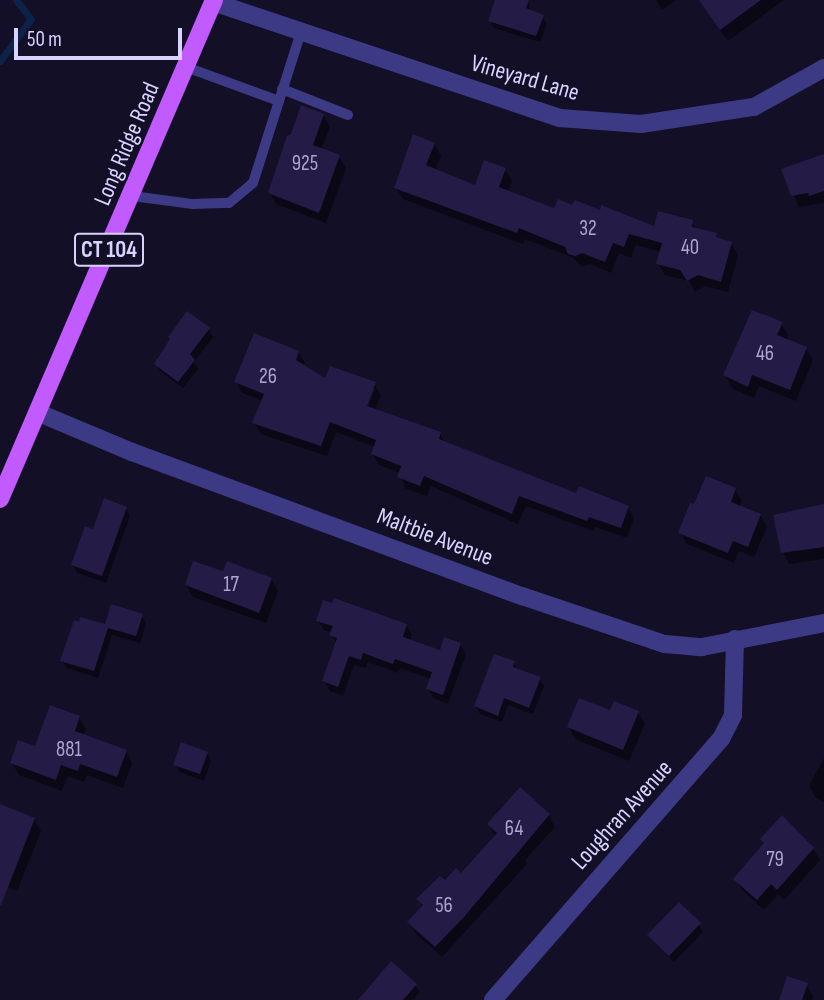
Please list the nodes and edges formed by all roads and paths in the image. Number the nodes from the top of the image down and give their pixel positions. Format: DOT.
graph roads {
  1 [pos="214,1"];
  2 [pos="301,32"];
  3 [pos="186,67"];
  4 [pos="824,68"];
  5 [pos="282,89"];
  6 [pos="279,101"];
  7 [pos="348,115"];
  8 [pos="132,196"];
  9 [pos="39,413"];
  10 [pos="0,499"];
  11 [pos="824,623"];
  12 [pos="735,639"];
  13 [pos="493,1000"];
  1 -- 2 [label="street, Vineyard Lane"];
  1 -- 3 [label="main road, Long Ridge Road / CT 104"];
  2 -- 4 [label="street, Vineyard Lane"];
  2 -- 5 [label="lane"];
  3 -- 6 [label="lane"];
  3 -- 8 [label="main road, Long Ridge Road / CT 104"];
  5 -- 6 [label="lane"];
  5 -- 7 [label="lane"];
  6 -- 8 [label="lane"];
  8 -- 9 [label="main road, Long Ridge Road / CT 104"];
  9 -- 10 [label="main road, Long Ridge Road / CT 104"];
  9 -- 12 [label="street, Maltbie Avenue"];
  11 -- 12 [label="street, Maltbie Avenue"];
  12 -- 13 [label="street, Loughran Avenue"];
}
